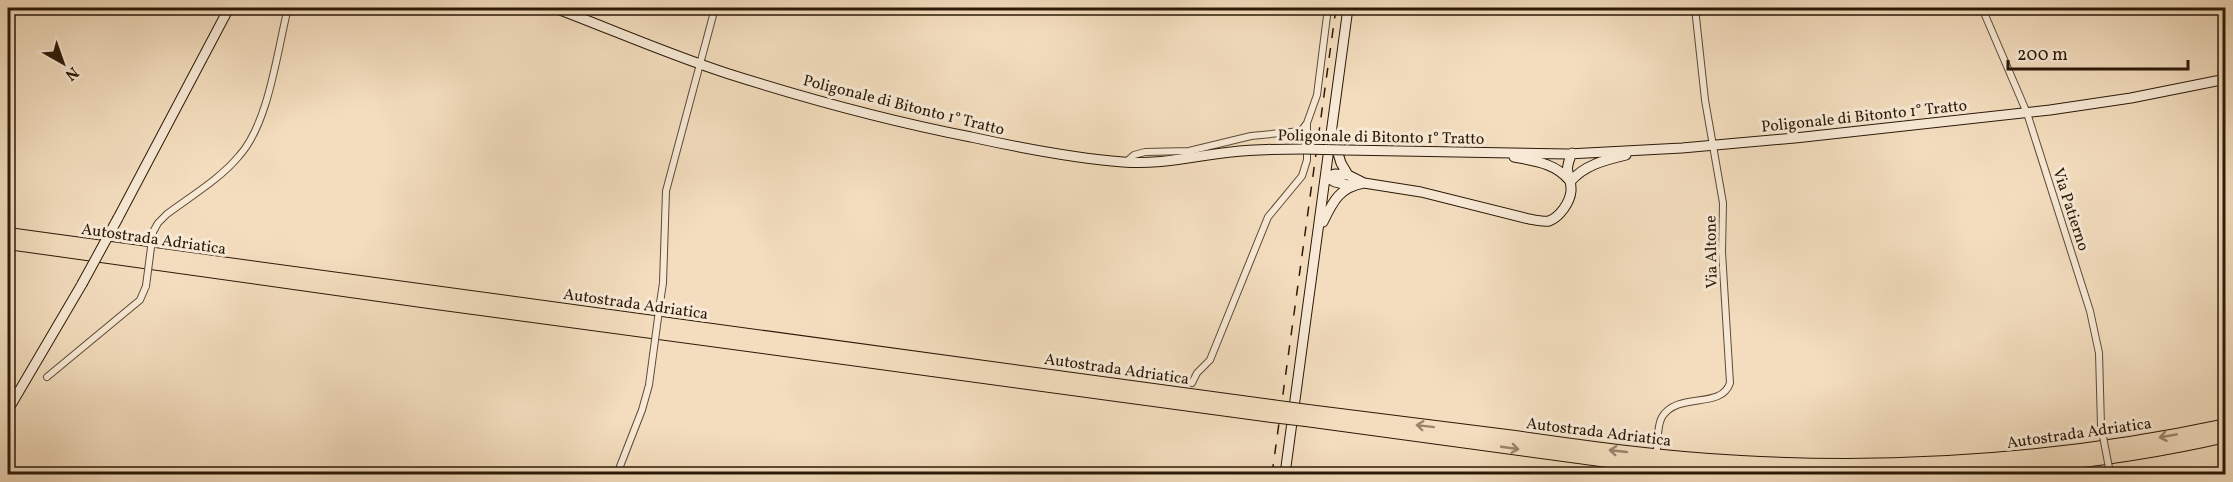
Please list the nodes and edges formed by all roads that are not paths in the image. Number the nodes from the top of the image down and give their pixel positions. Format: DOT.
graph roads {
  1 [pos="229,8"];
  2 [pos="288,8"];
  3 [pos="555,8"];
  4 [pos="715,8"];
  5 [pos="1328,8"];
  6 [pos="1348,8"];
  7 [pos="1695,8"];
  8 [pos="1982,8"];
  9 [pos="700,63"];
  10 [pos="2226,79"];
  11 [pos="2026,113"];
  12 [pos="1307,123"];
  13 [pos="1332,133"];
  14 [pos="1714,145"];
  15 [pos="1644,150"];
  16 [pos="1492,153"];
  17 [pos="1572,153"];
  18 [pos="1125,162"];
  19 [pos="1348,175"];
  20 [pos="1326,177"];
  21 [pos="1570,182"];
  22 [pos="1364,183"];
  23 [pos="1352,186"];
  24 [pos="1319,230"];
  25 [pos="8,234"];
  26 [pos="8,243"];
  27 [pos="48,377"];
  28 [pos="1192,383"];
  29 [pos="8,410"];
  30 [pos="1272,411"];
  31 [pos="1307,415"];
  32 [pos="2226,425"];
  33 [pos="2226,436"];
  34 [pos="1657,449"];
  35 [pos="617,474"];
  36 [pos="1285,474"];
  37 [pos="1772,474"];
  38 [pos="1935,474"];
  39 [pos="2110,474"];
  1 -- 29 [label="main road, bridge"];
  2 -- 27 [label="street, bridge"];
  3 -- 9 [label="main road, Poligonale di Bitonto 1° Tratto"];
  4 -- 9 [label="street"];
  5 -- 12 [label="street"];
  6 -- 13 [label="main road"];
  7 -- 14 [label="street, Via Altone"];
  8 -- 11 [label="street, Via Patierno"];
  9 -- 18 [label="main road, Poligonale di Bitonto 1° Tratto"];
  9 -- 35 [label="street, bridge"];
  10 -- 11 [label="main road, Poligonale di Bitonto 1° Tratto"];
  11 -- 14 [label="main road, Poligonale di Bitonto 1° Tratto"];
  11 -- 39 [label="street, Via Patierno, bridge"];
  12 -- 18 [label="street"];
  12 -- 28 [label="street"];
  13 -- 19 [label="main road"];
  13 -- 20 [label="main road"];
  14 -- 15 [label="main road, Poligonale di Bitonto 1° Tratto"];
  14 -- 34 [label="street, Via Altone"];
  15 -- 17 [label="main road, Poligonale di Bitonto 1° Tratto"];
  15 -- 21 [label="main road"];
  16 -- 17 [label="main road, Poligonale di Bitonto 1° Tratto"];
  16 -- 18 [label="main road, Poligonale di Bitonto 1° Tratto, bridge"];
  16 -- 21 [label="main road"];
  17 -- 21 [label="main road"];
  19 -- 20 [label="main road"];
  19 -- 22 [label="main road"];
  20 -- 23 [label="main road"];
  20 -- 24 [label="main road"];
  21 -- 22 [label="main road"];
  22 -- 23 [label="main road"];
  23 -- 24 [label="main road"];
  24 -- 36 [label="main road"];
  25 -- 30 [label="highway, Autostrada Adriatica"];
  26 -- 30 [label="highway, Autostrada Adriatica"];
  30 -- 31 [label="highway, Autostrada Adriatica, bridge"];
  32 -- 31 [label="highway, Autostrada Adriatica, one-way"];
  31 -- 37 [label="highway, Autostrada Adriatica, one-way"];
  33 -- 38 [label="highway, Autostrada Adriatica"];
}
